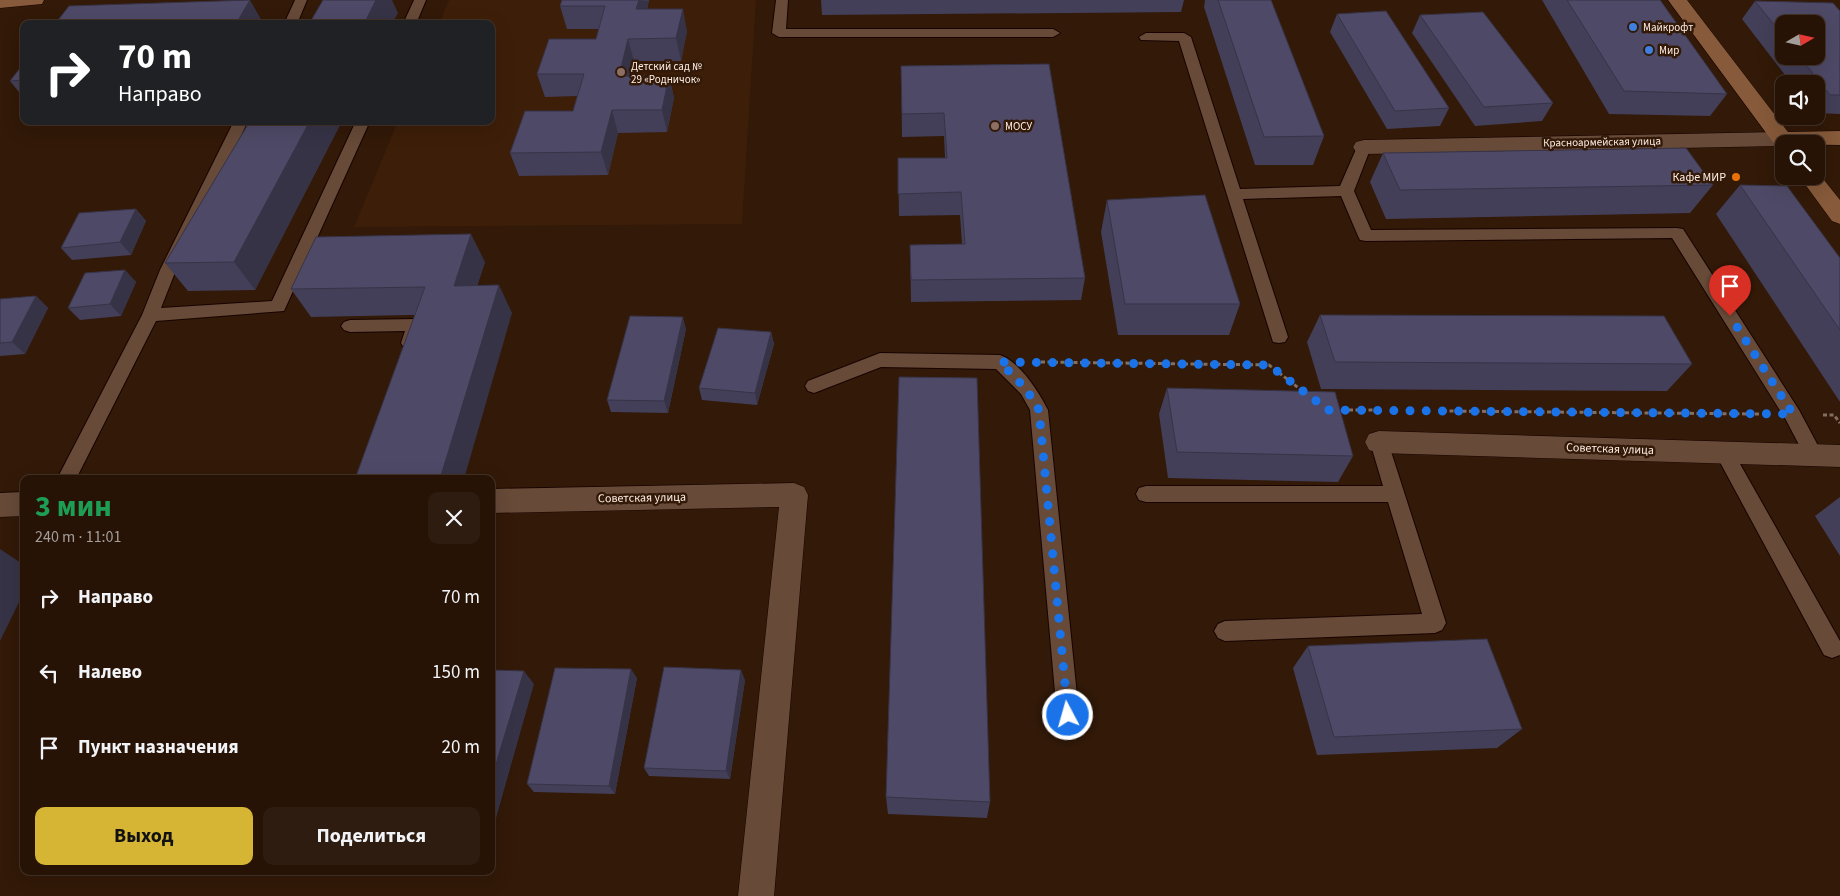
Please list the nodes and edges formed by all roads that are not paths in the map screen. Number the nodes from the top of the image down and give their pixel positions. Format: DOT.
graph roads {
  1 [pos="35,0"];
  2 [pos="301,0"];
  3 [pos="420,0"];
  4 [pos="782,0"];
  5 [pos="1677,0"];
  6 [pos="0,2"];
  7 [pos="292,20"];
  8 [pos="411,20"];
  9 [pos="1053,34"];
  10 [pos="1146,37"];
  11 [pos="239,125"];
  12 [pos="362,125"];
  13 [pos="1779,135"];
  14 [pos="1840,138"];
  15 [pos="1825,139"];
  16 [pos="1775,141"];
  17 [pos="1364,147"];
  18 [pos="1817,185"];
  19 [pos="1346,191"];
  20 [pos="1234,194"];
  21 [pos="1840,216"];
  22 [pos="150,315"];
  23 [pos="350,326"];
  24 [pos="1278,337"];
  25 [pos="403,361"];
  26 [pos="814,386"];
  27 [pos="1379,442"];
  28 [pos="1724,453"];
  29 [pos="1827,456"];
  30 [pos="68,475"];
  31 [pos="1146,494"];
  32 [pos="1396,494"];
  33 [pos="495,501"];
  34 [pos="20,504"];
  35 [pos="0,505"];
  36 [pos="1225,631"];
  37 [pos="1832,648"];
  38 [pos="1068,715"];
  39 [pos="756,896"];
  1 -- 6 [label="street"];
  2 -- 7 [label="lane"];
  3 -- 8 [label="lane"];
  4 -- 9 [label="lane"];
  5 -- 13 [label="street"];
  10 -- 20 [label="lane"];
  11 -- 22 [label="lane"];
  12 -- 22 [label="lane"];
  14 -- 15 [label="street, Красноармейская улица"];
  16 -- 17 [label="street, Красноармейская улица"];
  17 -- 19 [label="lane"];
  18 -- 21 [label="street"];
  19 -- 20 [label="lane"];
  19 -- 29 [label="lane"];
  20 -- 24 [label="lane"];
  22 -- 30 [label="lane"];
  23 -- 25 [label="lane"];
  26 -- 38 [label="lane"];
  27 -- 28 [label="street, Советская улица"];
  27 -- 32 [label="lane"];
  28 -- 29 [label="street, Советская улица"];
  28 -- 37 [label="lane"];
  31 -- 32 [label="lane"];
  32 -- 36 [label="lane"];
  33 -- 39 [label="street, Советская улица"];
  34 -- 35 [label="street"];
}
